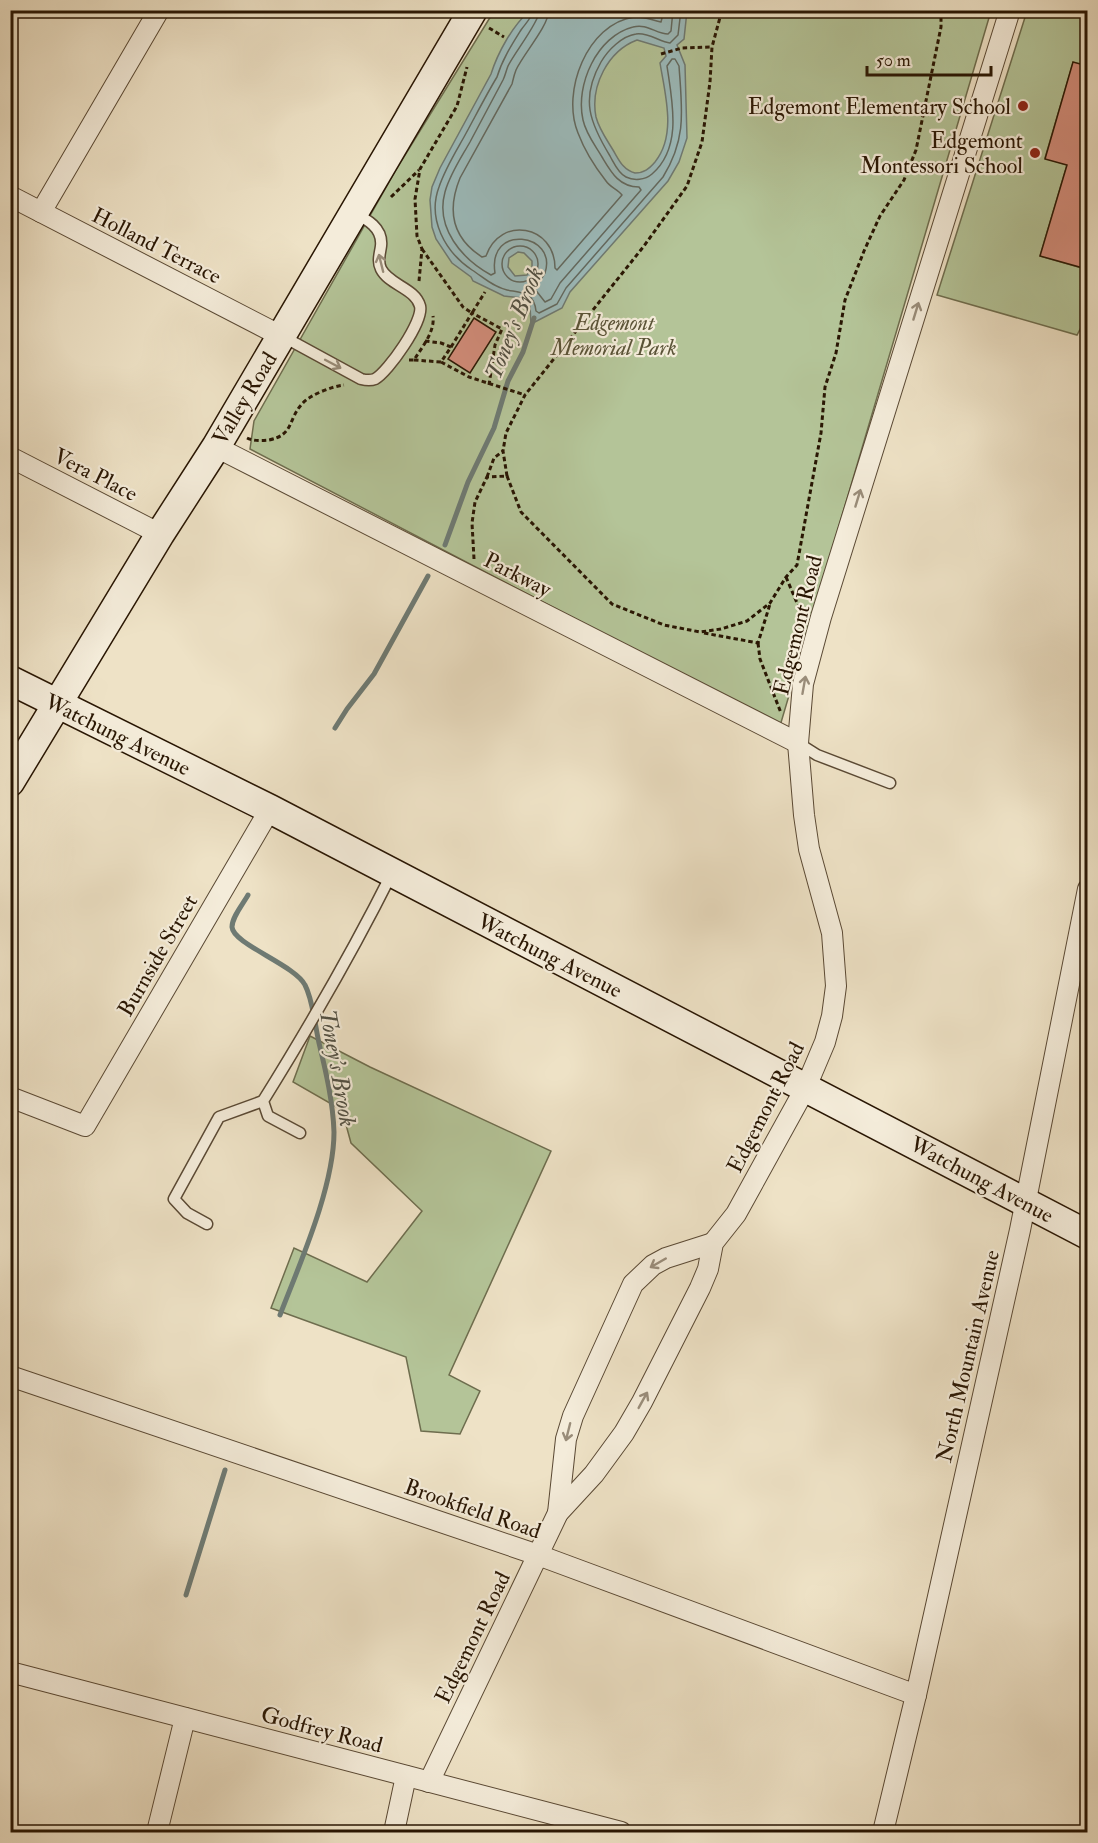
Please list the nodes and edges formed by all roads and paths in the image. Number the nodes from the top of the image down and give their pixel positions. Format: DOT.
graph roads {
  1 [pos="159,10"];
  2 [pos="722,10"];
  3 [pos="1010,10"];
  4 [pos="941,11"];
  5 [pos="478,23"];
  6 [pos="504,37"];
  7 [pos="712,47"];
  8 [pos="661,54"];
  9 [pos="468,61"];
  10 [pos="420,169"];
  11 [pos="10,196"];
  12 [pos="390,197"];
  13 [pos="41,212"];
  14 [pos="353,213"];
  15 [pos="422,249"];
  16 [pos="410,276"];
  17 [pos="418,280"];
  18 [pos="422,285"];
  19 [pos="485,292"];
  20 [pos="433,309"];
  21 [pos="472,313"];
  22 [pos="281,336"];
  23 [pos="426,341"];
  24 [pos="451,347"];
  25 [pos="414,360"];
  26 [pos="441,362"];
  27 [pos="405,368"];
  28 [pos="489,385"];
  29 [pos="348,388"];
  30 [pos="525,395"];
  31 [pos="247,440"];
  32 [pos="216,447"];
  33 [pos="503,451"];
  34 [pos="10,456"];
  35 [pos="507,476"];
  36 [pos="487,477"];
  37 [pos="160,534"];
  38 [pos="466,574"];
  39 [pos="786,577"];
  40 [pos="770,603"];
  41 [pos="803,618"];
  42 [pos="700,632"];
  43 [pos="758,643"];
  44 [pos="10,680"];
  45 [pos="57,705"];
  46 [pos="782,715"];
  47 [pos="798,743"];
  48 [pos="10,782"];
  49 [pos="890,783"];
  50 [pos="270,809"];
  51 [pos="392,873"];
  52 [pos="1088,889"];
  53 [pos="806,1087"];
  54 [pos="10,1097"];
  55 [pos="263,1101"];
  56 [pos="300,1133"];
  57 [pos="1026,1202"];
  58 [pos="207,1224"];
  59 [pos="1088,1235"];
  60 [pos="713,1243"];
  61 [pos="10,1376"];
  62 [pos="558,1513"];
  63 [pos="538,1555"];
  64 [pos="10,1672"];
  65 [pos="916,1695"];
  66 [pos="185,1718"];
  67 [pos="406,1776"];
  68 [pos="429,1782"];
  69 [pos="158,1833"];
  70 [pos="394,1833"];
  71 [pos="621,1833"];
  72 [pos="883,1833"];
  1 -- 13 [label="street"];
  2 -- 7 [label="path"];
  47 -- 3 [label="street, Edgemont Road, one-way"];
  4 -- 39 [label="path"];
  5 -- 6 [label="path"];
  5 -- 14 [label="street, Valley Road"];
  7 -- 8 [label="path"];
  7 -- 30 [label="path"];
  9 -- 10 [label="path"];
  10 -- 12 [label="path"];
  10 -- 15 [label="path"];
  11 -- 13 [label="street, Holland Terrace"];
  13 -- 22 [label="street, Holland Terrace"];
  14 -- 22 [label="street, Valley Road"];
  22 -- 14 [label="lane, one-way"];
  15 -- 17 [label="path"];
  15 -- 21 [label="path"];
  16 -- 17 [label="path"];
  17 -- 18 [label="path"];
  19 -- 21 [label="path"];
  20 -- 23 [label="path"];
  21 -- 24 [label="path"];
  21 -- 28 [label="path"];
  22 -- 32 [label="street, Valley Road"];
  23 -- 24 [label="path"];
  23 -- 25 [label="path"];
  24 -- 26 [label="path"];
  25 -- 26 [label="path"];
  25 -- 27 [label="path"];
  26 -- 28 [label="path"];
  28 -- 30 [label="path"];
  29 -- 31 [label="path"];
  30 -- 33 [label="path"];
  32 -- 37 [label="street, Valley Road"];
  32 -- 38 [label="street, Parkway"];
  33 -- 35 [label="path"];
  33 -- 36 [label="path"];
  34 -- 37 [label="street, Vera Place"];
  35 -- 36 [label="path"];
  35 -- 42 [label="path"];
  36 -- 38 [label="path"];
  37 -- 45 [label="street, Valley Road"];
  38 -- 47 [label="street, Parkway"];
  39 -- 40 [label="path"];
  39 -- 41 [label="path"];
  40 -- 42 [label="path"];
  40 -- 43 [label="path"];
  42 -- 43 [label="path"];
  43 -- 46 [label="path"];
  44 -- 45 [label="street, Watchung Avenue"];
  45 -- 48 [label="street, Valley Road"];
  45 -- 50 [label="street, Watchung Avenue"];
  47 -- 49 [label="lane"];
  47 -- 53 [label="street, Edgemont Road"];
  50 -- 51 [label="street, Watchung Avenue"];
  50 -- 54 [label="street, Burnside Street"];
  51 -- 53 [label="street, Watchung Avenue"];
  51 -- 55 [label="lane"];
  52 -- 57 [label="street, North Mountain Avenue"];
  53 -- 57 [label="street, Watchung Avenue"];
  53 -- 60 [label="street, Edgemont Road"];
  55 -- 56 [label="lane"];
  55 -- 58 [label="lane"];
  57 -- 59 [label="street, Watchung Avenue"];
  57 -- 65 [label="street, North Mountain Avenue"];
  62 -- 60 [label="street, Edgemont Road, one-way"];
  60 -- 62 [label="street, Edgemont Road, one-way"];
  61 -- 63 [label="street, Brookfield Road"];
  62 -- 63 [label="street, Edgemont Road"];
  63 -- 65 [label="street, Brookfield Road"];
  63 -- 68 [label="street, Edgemont Road"];
  64 -- 66 [label="street, Godfrey Road"];
  65 -- 72 [label="street, North Mountain Avenue"];
  66 -- 67 [label="street, Godfrey Road"];
  66 -- 69 [label="street"];
  67 -- 68 [label="street, Godfrey Road"];
  67 -- 70 [label="street"];
  68 -- 71 [label="street, Godfrey Road"];
}
